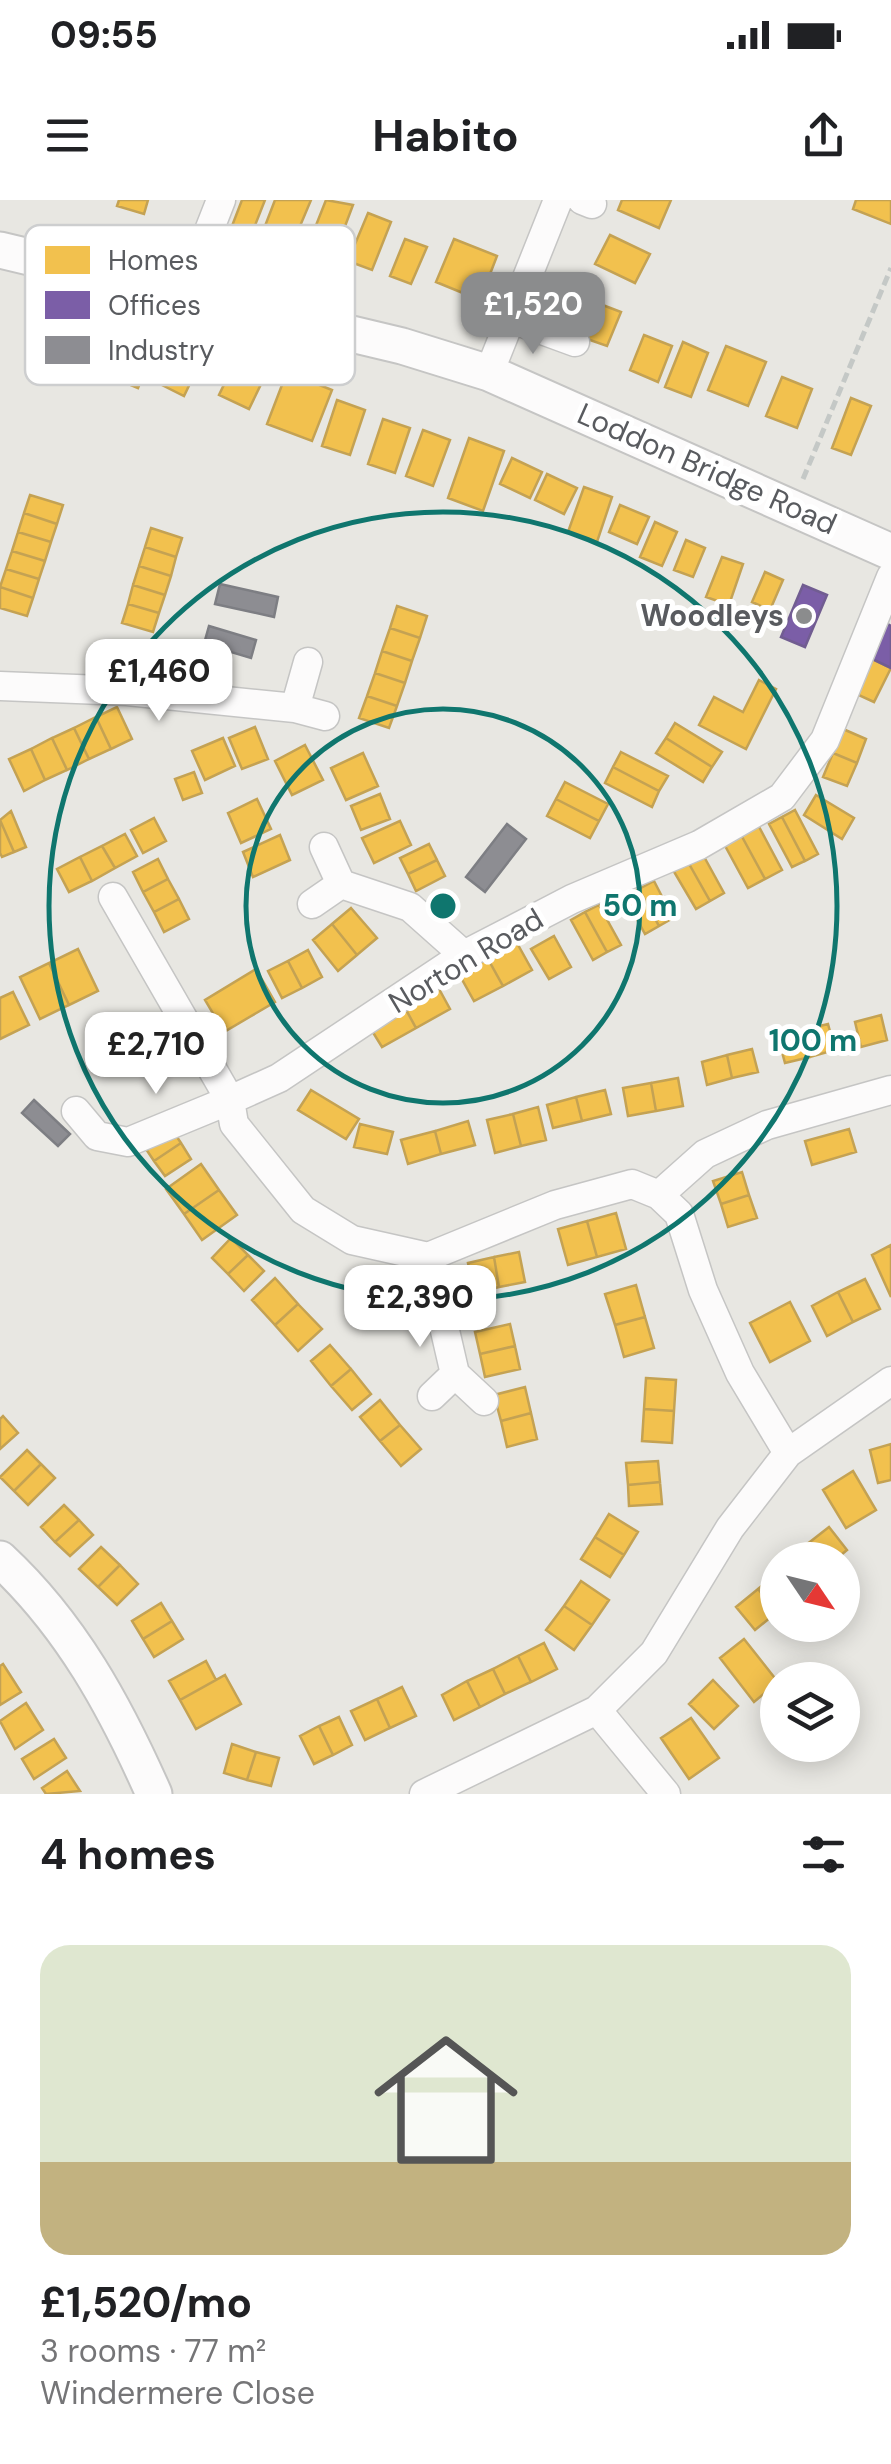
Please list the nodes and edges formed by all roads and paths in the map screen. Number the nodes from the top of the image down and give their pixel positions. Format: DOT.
graph roads {
  1 [pos="220,200"];
  2 [pos="558,200"];
  3 [pos="210,225"];
  4 [pos="0,250"];
  5 [pos="25,256"];
  6 [pos="891,268"];
  7 [pos="512,318"];
  8 [pos="355,334"];
  9 [pos="575,342"];
  10 [pos="489,374"];
  11 [pos="792,505"];
  12 [pos="891,552"];
  13 [pos="891,576"];
  14 [pos="308,662"];
  15 [pos="0,686"];
  16 [pos="295,708"];
  17 [pos="325,716"];
  18 [pos="324,847"];
  19 [pos="341,884"];
  20 [pos="114,897"];
  21 [pos="312,904"];
  22 [pos="464,955"];
  23 [pos="891,1090"];
  24 [pos="230,1100"];
  25 [pos="76,1111"];
  26 [pos="660,1195"];
  27 [pos="428,1258"];
  28 [pos="455,1374"];
  29 [pos="891,1381"];
  30 [pos="432,1396"];
  31 [pos="484,1401"];
  32 [pos="788,1453"];
  33 [pos="0,1560"];
  34 [pos="597,1710"];
  35 [pos="154,1794"];
  36 [pos="424,1794"];
  37 [pos="666,1794"];
  1 -- 3 [label="street"];
  2 -- 7 [label="street"];
  4 -- 5 [label="street, Loddon Bridge Road"];
  6 -- 11 [label="path"];
  7 -- 9 [label="street"];
  7 -- 10 [label="street"];
  8 -- 10 [label="street, Loddon Bridge Road"];
  10 -- 11 [label="street, Loddon Bridge Road"];
  11 -- 12 [label="street, Loddon Bridge Road"];
  13 -- 22 [label="street, Norton Road"];
  14 -- 16 [label="street"];
  15 -- 16 [label="street"];
  16 -- 17 [label="street"];
  18 -- 19 [label="street"];
  19 -- 21 [label="street"];
  19 -- 22 [label="street"];
  20 -- 24 [label="street"];
  22 -- 24 [label="street, Norton Road"];
  23 -- 26 [label="street"];
  24 -- 25 [label="street, Norton Road"];
  24 -- 27 [label="street"];
  26 -- 27 [label="street"];
  26 -- 32 [label="street"];
  27 -- 28 [label="street"];
  28 -- 30 [label="street"];
  28 -- 31 [label="street"];
  29 -- 32 [label="street"];
  32 -- 34 [label="street"];
  33 -- 35 [label="street"];
  34 -- 36 [label="street"];
  34 -- 37 [label="street"];
}
